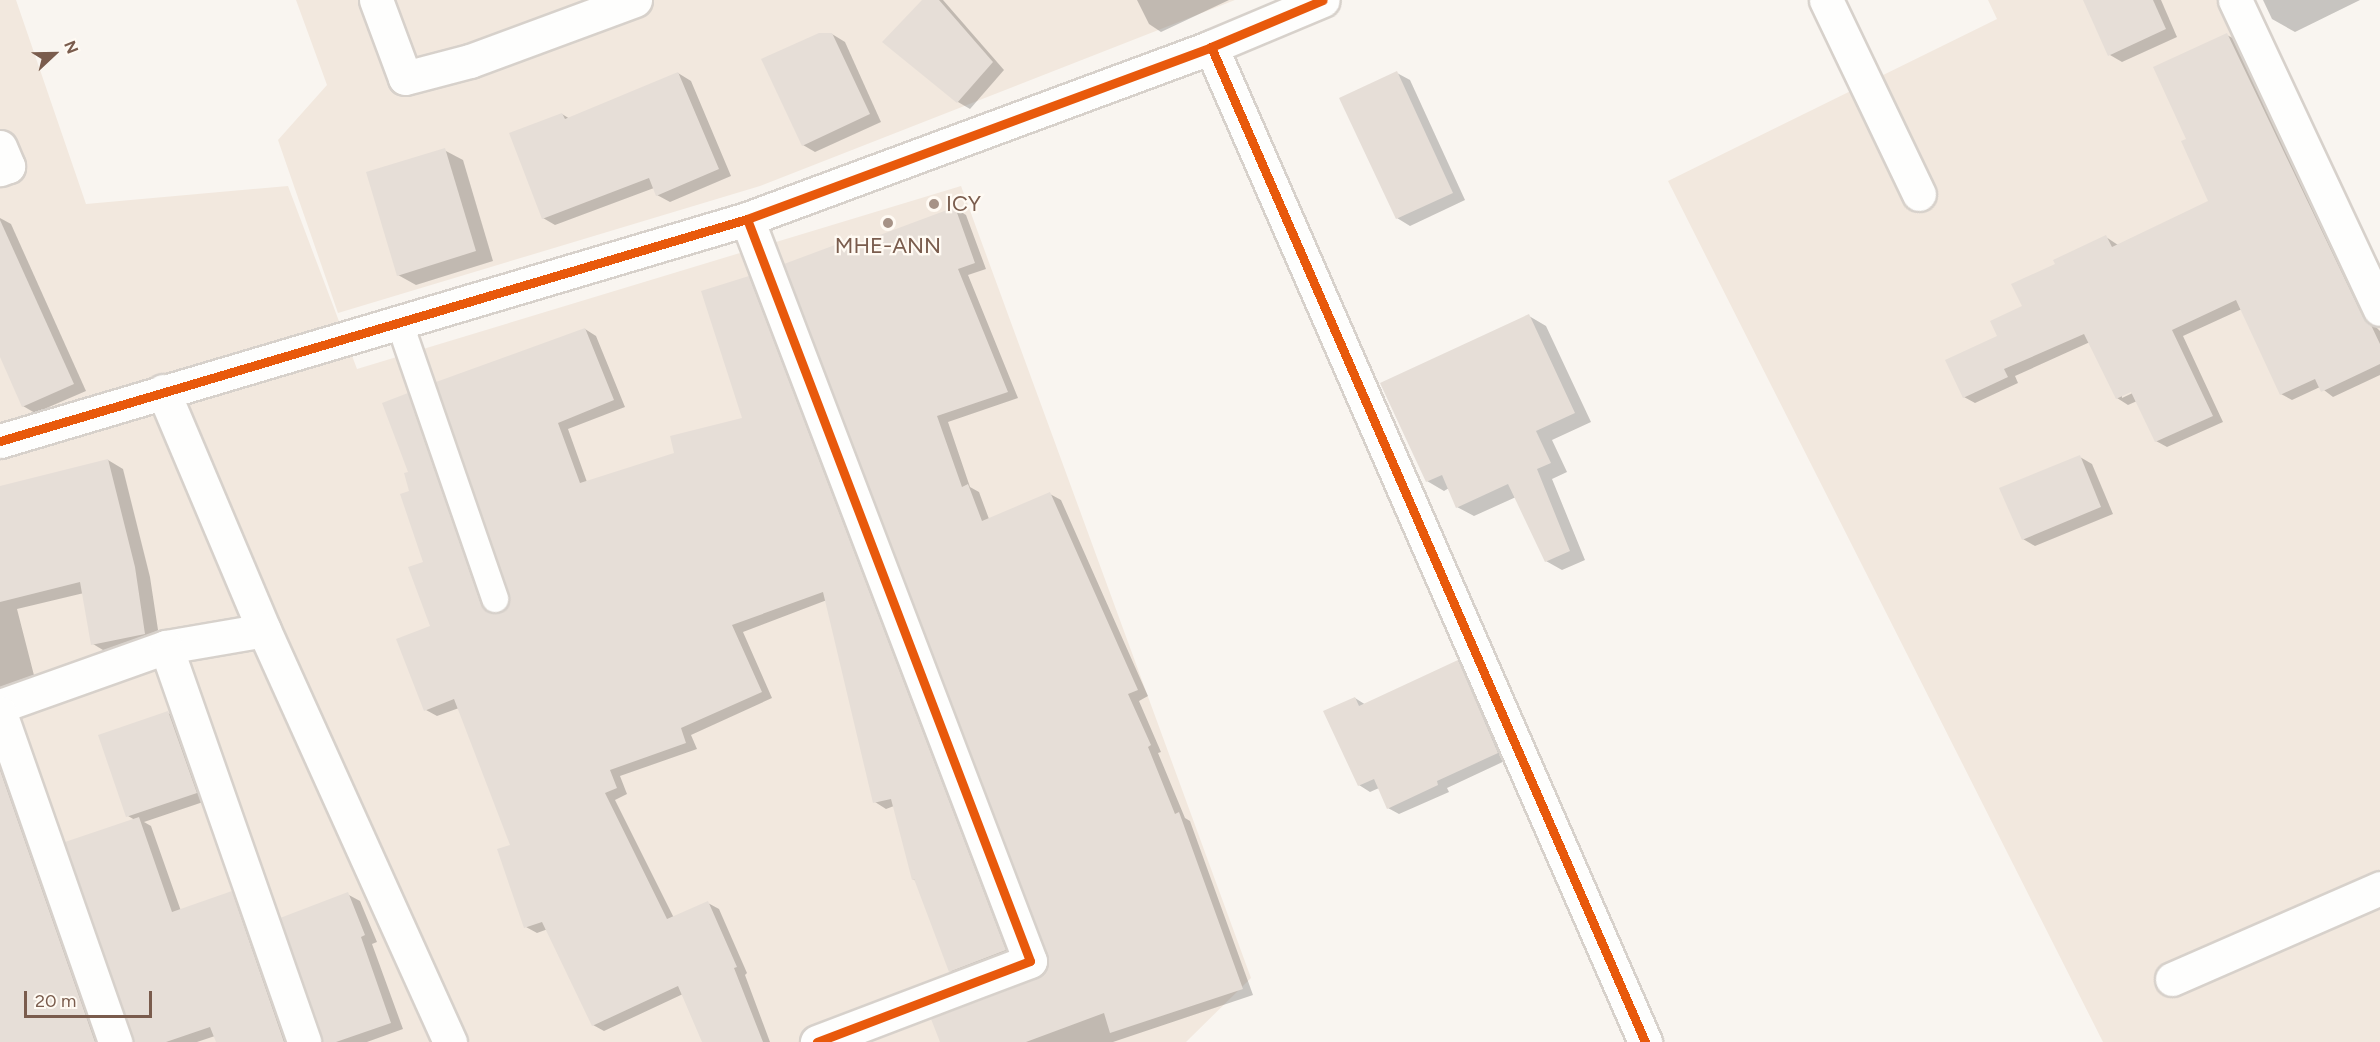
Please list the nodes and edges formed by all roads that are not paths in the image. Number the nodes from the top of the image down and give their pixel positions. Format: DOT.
graph roads {
  1 [pos="376,0"];
  2 [pos="635,0"];
  3 [pos="1323,0"];
  4 [pos="1826,0"];
  5 [pos="2235,0"];
  6 [pos="1211,47"];
  7 [pos="0,147"];
  8 [pos="0,169"];
  9 [pos="1919,194"];
  10 [pos="747,219"];
  11 [pos="2380,309"];
  12 [pos="399,324"];
  13 [pos="163,391"];
  14 [pos="0,441"];
  15 [pos="495,599"];
  16 [pos="264,630"];
  17 [pos="166,647"];
  18 [pos="0,706"];
  19 [pos="0,713"];
  20 [pos="2380,888"];
  21 [pos="2172,979"];
  22 [pos="115,1042"];
  23 [pos="304,1042"];
  24 [pos="450,1042"];
  25 [pos="817,1042"];
  26 [pos="1645,1042"];
  1 -- 2 [label="street"];
  3 -- 6 [label="street"];
  4 -- 9 [label="street"];
  5 -- 11 [label="street"];
  6 -- 10 [label="street"];
  6 -- 26 [label="street"];
  7 -- 8 [label="street"];
  10 -- 12 [label="street"];
  10 -- 25 [label="street"];
  12 -- 13 [label="street"];
  12 -- 15 [label="lane"];
  13 -- 14 [label="street"];
  13 -- 16 [label="street"];
  16 -- 17 [label="street"];
  16 -- 24 [label="street"];
  17 -- 18 [label="street"];
  17 -- 23 [label="street"];
  19 -- 22 [label="street"];
  20 -- 21 [label="street"];
}
